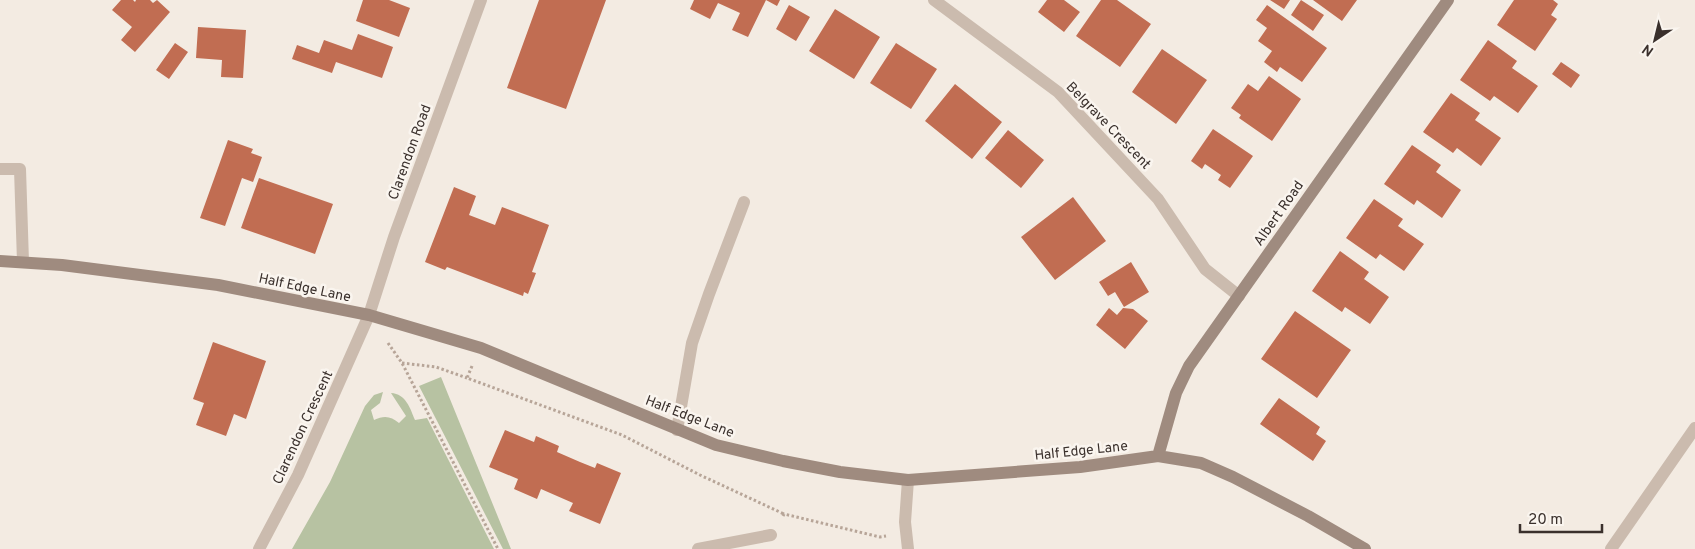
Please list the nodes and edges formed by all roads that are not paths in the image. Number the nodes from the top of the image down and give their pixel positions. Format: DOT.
graph roads {
  1 [pos="481,0"];
  2 [pos="934,0"];
  3 [pos="1448,0"];
  4 [pos="0,169"];
  5 [pos="744,202"];
  6 [pos="0,261"];
  7 [pos="23,262"];
  8 [pos="1239,296"];
  9 [pos="369,316"];
  10 [pos="1695,428"];
  11 [pos="677,430"];
  12 [pos="1158,456"];
  13 [pos="908,480"];
  14 [pos="771,535"];
  15 [pos="259,549"];
  16 [pos="698,549"];
  17 [pos="908,549"];
  18 [pos="1365,549"];
  19 [pos="1611,549"];
  1 -- 9 [label="street, Clarendon Road"];
  2 -- 8 [label="street, Belgrave Crescent"];
  3 -- 8 [label="main road, Albert Road"];
  4 -- 7 [label="street"];
  5 -- 11 [label="street"];
  6 -- 7 [label="main road, Half Edge Lane"];
  7 -- 9 [label="main road, Half Edge Lane"];
  8 -- 12 [label="main road, Albert Road"];
  9 -- 11 [label="main road, Half Edge Lane"];
  9 -- 15 [label="street, Clarendon Crescent"];
  10 -- 19 [label="street"];
  11 -- 13 [label="main road, Half Edge Lane"];
  12 -- 13 [label="main road, Half Edge Lane"];
  12 -- 18 [label="main road, Half Edge Lane"];
  13 -- 17 [label="street"];
  14 -- 16 [label="street"];
}
